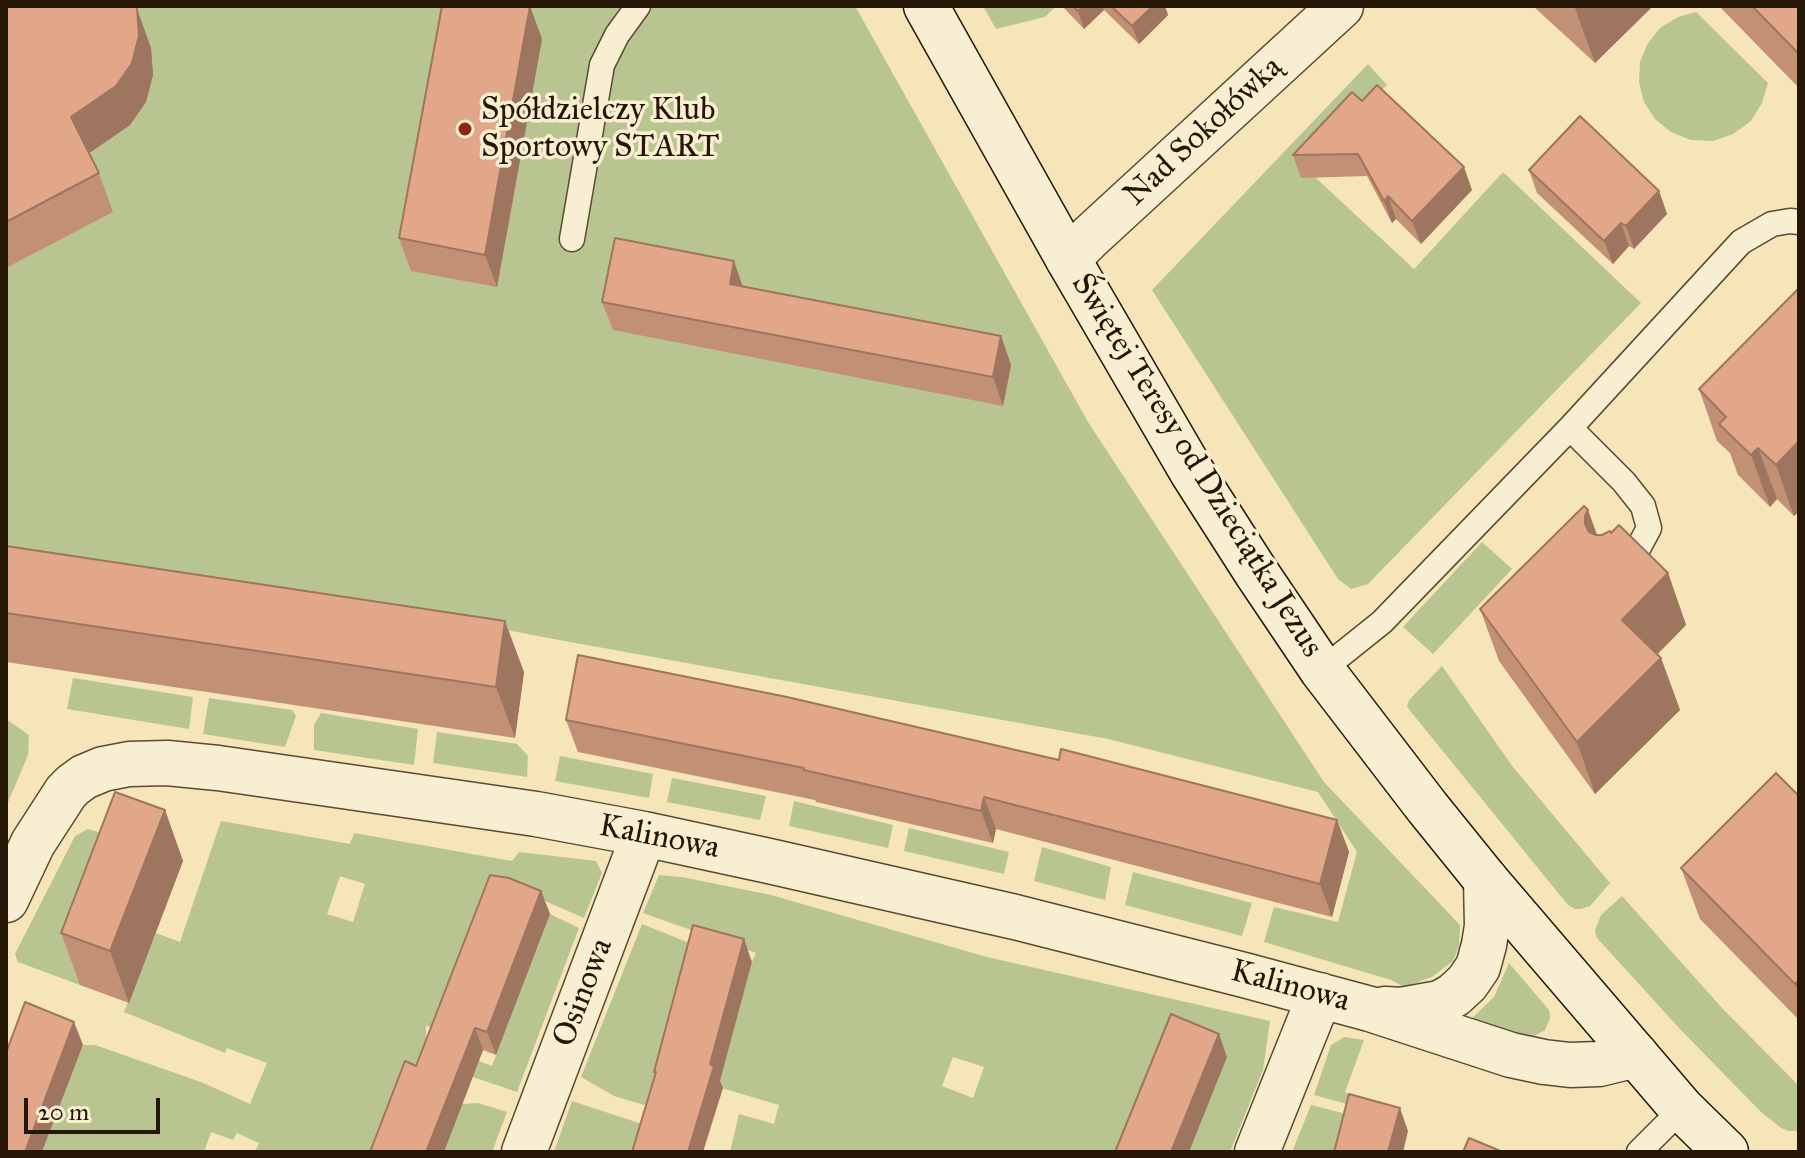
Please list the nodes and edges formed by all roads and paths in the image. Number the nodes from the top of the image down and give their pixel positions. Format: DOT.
graph roads {
  1 [pos="638,6"];
  2 [pos="926,6"];
  3 [pos="1341,6"];
  4 [pos="1799,222"];
  5 [pos="572,239"];
  6 [pos="1068,259"];
  7 [pos="1570,428"];
  8 [pos="1618,572"];
  9 [pos="1322,670"];
  10 [pos="644,834"];
  11 [pos="1486,880"];
  12 [pos="6,900"];
  13 [pos="1320,995"];
  14 [pos="1370,1009"];
  15 [pos="1636,1055"];
  16 [pos="1682,1109"];
  17 [pos="524,1152"];
  18 [pos="1257,1152"];
  19 [pos="1639,1152"];
  20 [pos="1726,1152"];
  1 -- 5 [label="lane"];
  2 -- 6 [label="street, Świętej Teresy od Dzieciątka Jezus"];
  3 -- 6 [label="street, Nad Sokołówką"];
  4 -- 7 [label="lane"];
  6 -- 9 [label="street, Świętej Teresy od Dzieciątka Jezus"];
  7 -- 8 [label="lane"];
  7 -- 9 [label="lane"];
  9 -- 11 [label="street, Świętej Teresy od Dzieciątka Jezus"];
  10 -- 12 [label="street, Kalinowa"];
  10 -- 13 [label="street, Kalinowa"];
  10 -- 17 [label="street, Osinowa"];
  11 -- 14 [label="street, Kalinowa"];
  11 -- 15 [label="street, Świętej Teresy od Dzieciątka Jezus"];
  13 -- 14 [label="street, Kalinowa"];
  13 -- 18 [label="street"];
  14 -- 15 [label="street, Kalinowa"];
  15 -- 16 [label="street, Świętej Teresy od Dzieciątka Jezus"];
  16 -- 19 [label="lane"];
  16 -- 20 [label="street, Świętej Teresy od Dzieciątka Jezus"];
}
